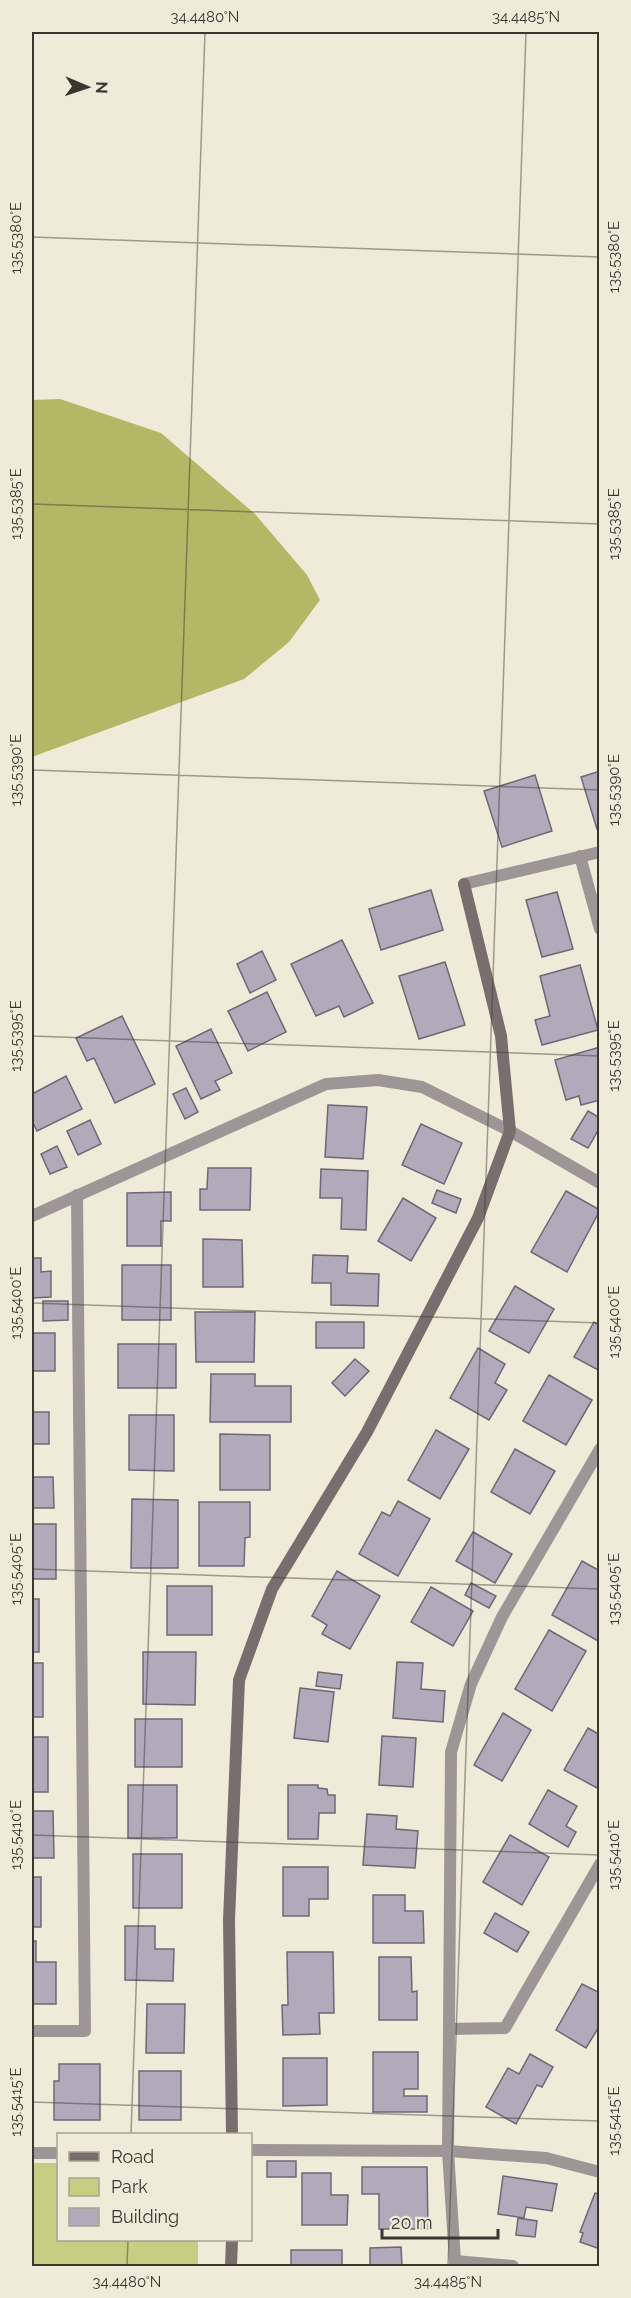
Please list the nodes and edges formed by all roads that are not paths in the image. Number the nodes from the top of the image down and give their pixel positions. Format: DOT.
graph roads {
  1 [pos="600,852"];
  2 [pos="580,856"];
  3 [pos="600,928"];
  4 [pos="510,1131"];
  5 [pos="600,1183"];
  6 [pos="77,1195"];
  7 [pos="32,1216"];
  8 [pos="600,1449"];
  9 [pos="600,1864"];
  10 [pos="449,2029"];
  11 [pos="32,2031"];
  12 [pos="232,2133"];
  13 [pos="252,2150"];
  14 [pos="448,2151"];
  15 [pos="57,2152"];
  16 [pos="32,2153"];
  17 [pos="600,2172"];
  18 [pos="232,2241"];
  19 [pos="455,2264"];
  20 [pos="231,2266"];
  21 [pos="513,2266"];
  1 -- 2 [label="street"];
  2 -- 3 [label="street"];
  2 -- 4 [label="street"];
  4 -- 5 [label="street"];
  4 -- 6 [label="street"];
  4 -- 12 [label="street"];
  6 -- 7 [label="street"];
  6 -- 11 [label="street"];
  8 -- 10 [label="street"];
  9 -- 10 [label="street"];
  10 -- 14 [label="street"];
  13 -- 14 [label="street"];
  14 -- 17 [label="street"];
  14 -- 19 [label="street"];
  15 -- 16 [label="street"];
  18 -- 20 [label="street"];
  19 -- 21 [label="street"];
}
